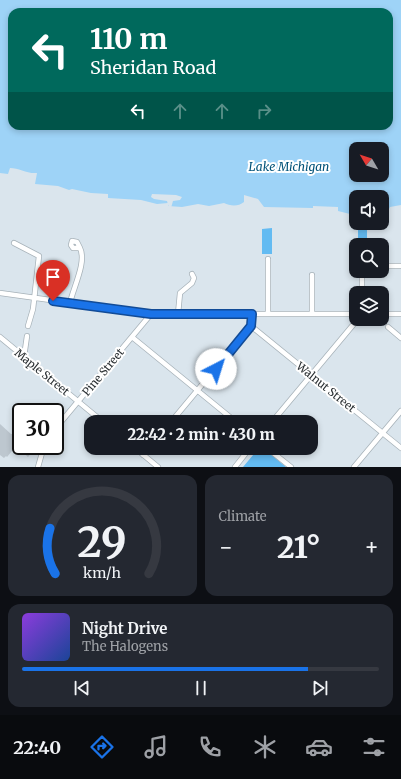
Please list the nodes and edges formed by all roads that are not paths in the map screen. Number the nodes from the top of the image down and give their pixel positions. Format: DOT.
graph roads {
  1 [pos="14,243"];
  2 [pos="80,248"];
  3 [pos="268,259"];
  4 [pos="389,266"];
  5 [pos="401,266"];
  6 [pos="192,274"];
  7 [pos="312,275"];
  8 [pos="0,293"];
  9 [pos="34,298"];
  10 [pos="70,303"];
  11 [pos="151,314"];
  12 [pos="178,314"];
  13 [pos="252,314"];
  14 [pos="268,314"];
  15 [pos="312,314"];
  16 [pos="349,314"];
  17 [pos="389,314"];
  18 [pos="401,314"];
  19 [pos="28,326"];
  20 [pos="251,326"];
  21 [pos="352,326"];
  22 [pos="388,327"];
  23 [pos="27,336"];
  24 [pos="132,337"];
  25 [pos="0,338"];
  26 [pos="401,338"];
  27 [pos="24,357"];
  28 [pos="312,375"];
  29 [pos="198,390"];
  30 [pos="78,401"];
  31 [pos="401,411"];
  32 [pos="95,415"];
  33 [pos="177,415"];
  34 [pos="228,415"];
  35 [pos="278,415"];
  36 [pos="64,418"];
  37 [pos="382,433"];
  38 [pos="401,448"];
  39 [pos="41,455"];
  40 [pos="143,455"];
  41 [pos="244,455"];
  42 [pos="276,455"];
  43 [pos="38,467"];
  44 [pos="158,467"];
  45 [pos="235,467"];
  46 [pos="291,467"];
  47 [pos="354,467"];
  1 -- 9 [label="street"];
  2 -- 10 [label="street"];
  3 -- 14 [label="street"];
  4 -- 5 [label="street"];
  6 -- 12 [label="street"];
  7 -- 15 [label="street"];
  8 -- 9 [label="street"];
  9 -- 10 [label="street"];
  9 -- 19 [label="street"];
  10 -- 11 [label="street"];
  11 -- 12 [label="street"];
  11 -- 24 [label="street, Pine Street"];
  12 -- 13 [label="street"];
  13 -- 14 [label="street"];
  13 -- 20 [label="street"];
  14 -- 15 [label="street"];
  15 -- 16 [label="street"];
  17 -- 18 [label="street"];
  20 -- 28 [label="street, Walnut Street"];
  20 -- 29 [label="street"];
  21 -- 28 [label="street"];
  22 -- 26 [label="street"];
  23 -- 27 [label="street"];
  24 -- 29 [label="street"];
  24 -- 30 [label="street, Pine Street"];
  25 -- 27 [label="street, Maple Street"];
  27 -- 30 [label="street, Maple Street"];
  28 -- 35 [label="street"];
  28 -- 37 [label="street, Walnut Street"];
  29 -- 33 [label="street"];
  29 -- 34 [label="street"];
  30 -- 32 [label="street, Maple Street"];
  30 -- 36 [label="street, Pine Street"];
  31 -- 37 [label="street"];
  37 -- 38 [label="street, Walnut Street"];
  37 -- 47 [label="street"];
  39 -- 43 [label="street"];
  40 -- 44 [label="street"];
  41 -- 45 [label="street"];
  42 -- 46 [label="street"];
}
